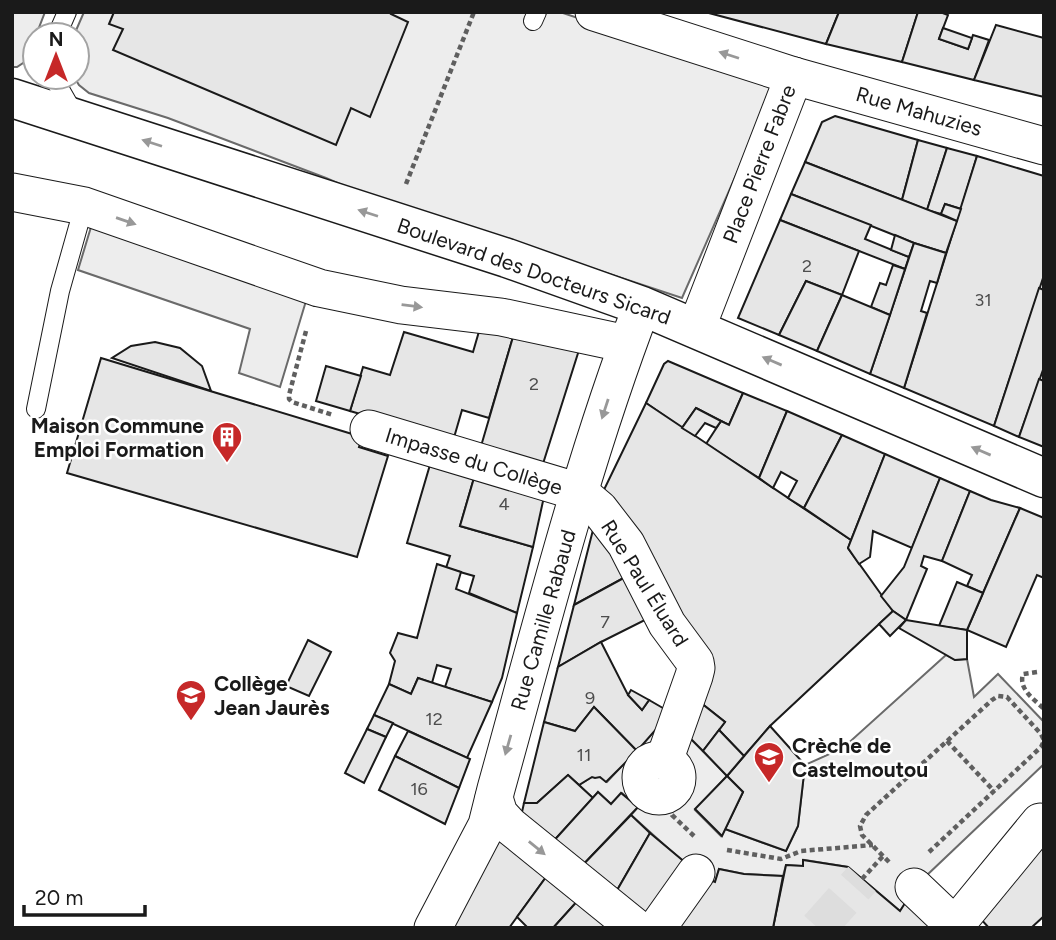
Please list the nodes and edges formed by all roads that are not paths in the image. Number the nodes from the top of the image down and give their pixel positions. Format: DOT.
graph roads {
  1 [pos="594,12"];
  2 [pos="793,76"];
  3 [pos="61,91"];
  4 [pos="12,98"];
  5 [pos="77,118"];
  6 [pos="1044,146"];
  7 [pos="12,192"];
  8 [pos="84,206"];
  9 [pos="642,306"];
  10 [pos="696,329"];
  11 [pos="627,344"];
  12 [pos="36,410"];
  13 [pos="369,429"];
  14 [pos="1044,478"];
  15 [pos="579,492"];
  16 [pos="664,778"];
  17 [pos="494,798"];
  18 [pos="1044,825"];
  19 [pos="706,854"];
  20 [pos="919,872"];
  21 [pos="954,927"];
  22 [pos="433,928"];
  23 [pos="636,928"];
  24 [pos="657,928"];
  2 -- 1 [label="street, Place Pierre Fabre, one-way"];
  2 -- 6 [label="street, Rue Mahuzies"];
  2 -- 10 [label="street, Place Pierre Fabre"];
  3 -- 5 [label="lane"];
  4 -- 5 [label="main road, Boulevard des Docteurs Sicard"];
  9 -- 5 [label="main road, Boulevard des Docteurs Sicard, one-way"];
  7 -- 8 [label="street"];
  8 -- 11 [label="street, one-way"];
  8 -- 12 [label="lane"];
  9 -- 10 [label="main road, Boulevard des Docteurs Sicard"];
  9 -- 11 [label="street, Rue Camille Rabaud"];
  14 -- 10 [label="main road, Boulevard des Docteurs Sicard, one-way"];
  11 -- 15 [label="street, Rue Camille Rabaud, one-way"];
  13 -- 15 [label="street, Impasse du Collège"];
  15 -- 16 [label="street, Rue Paul Éluard"];
  15 -- 17 [label="street, Rue Camille Rabaud, one-way"];
  17 -- 22 [label="street, Rue Camille Rabaud"];
  17 -- 23 [label="street, one-way"];
  18 -- 21 [label="street"];
  19 -- 24 [label="street"];
  20 -- 21 [label="street"];
}
